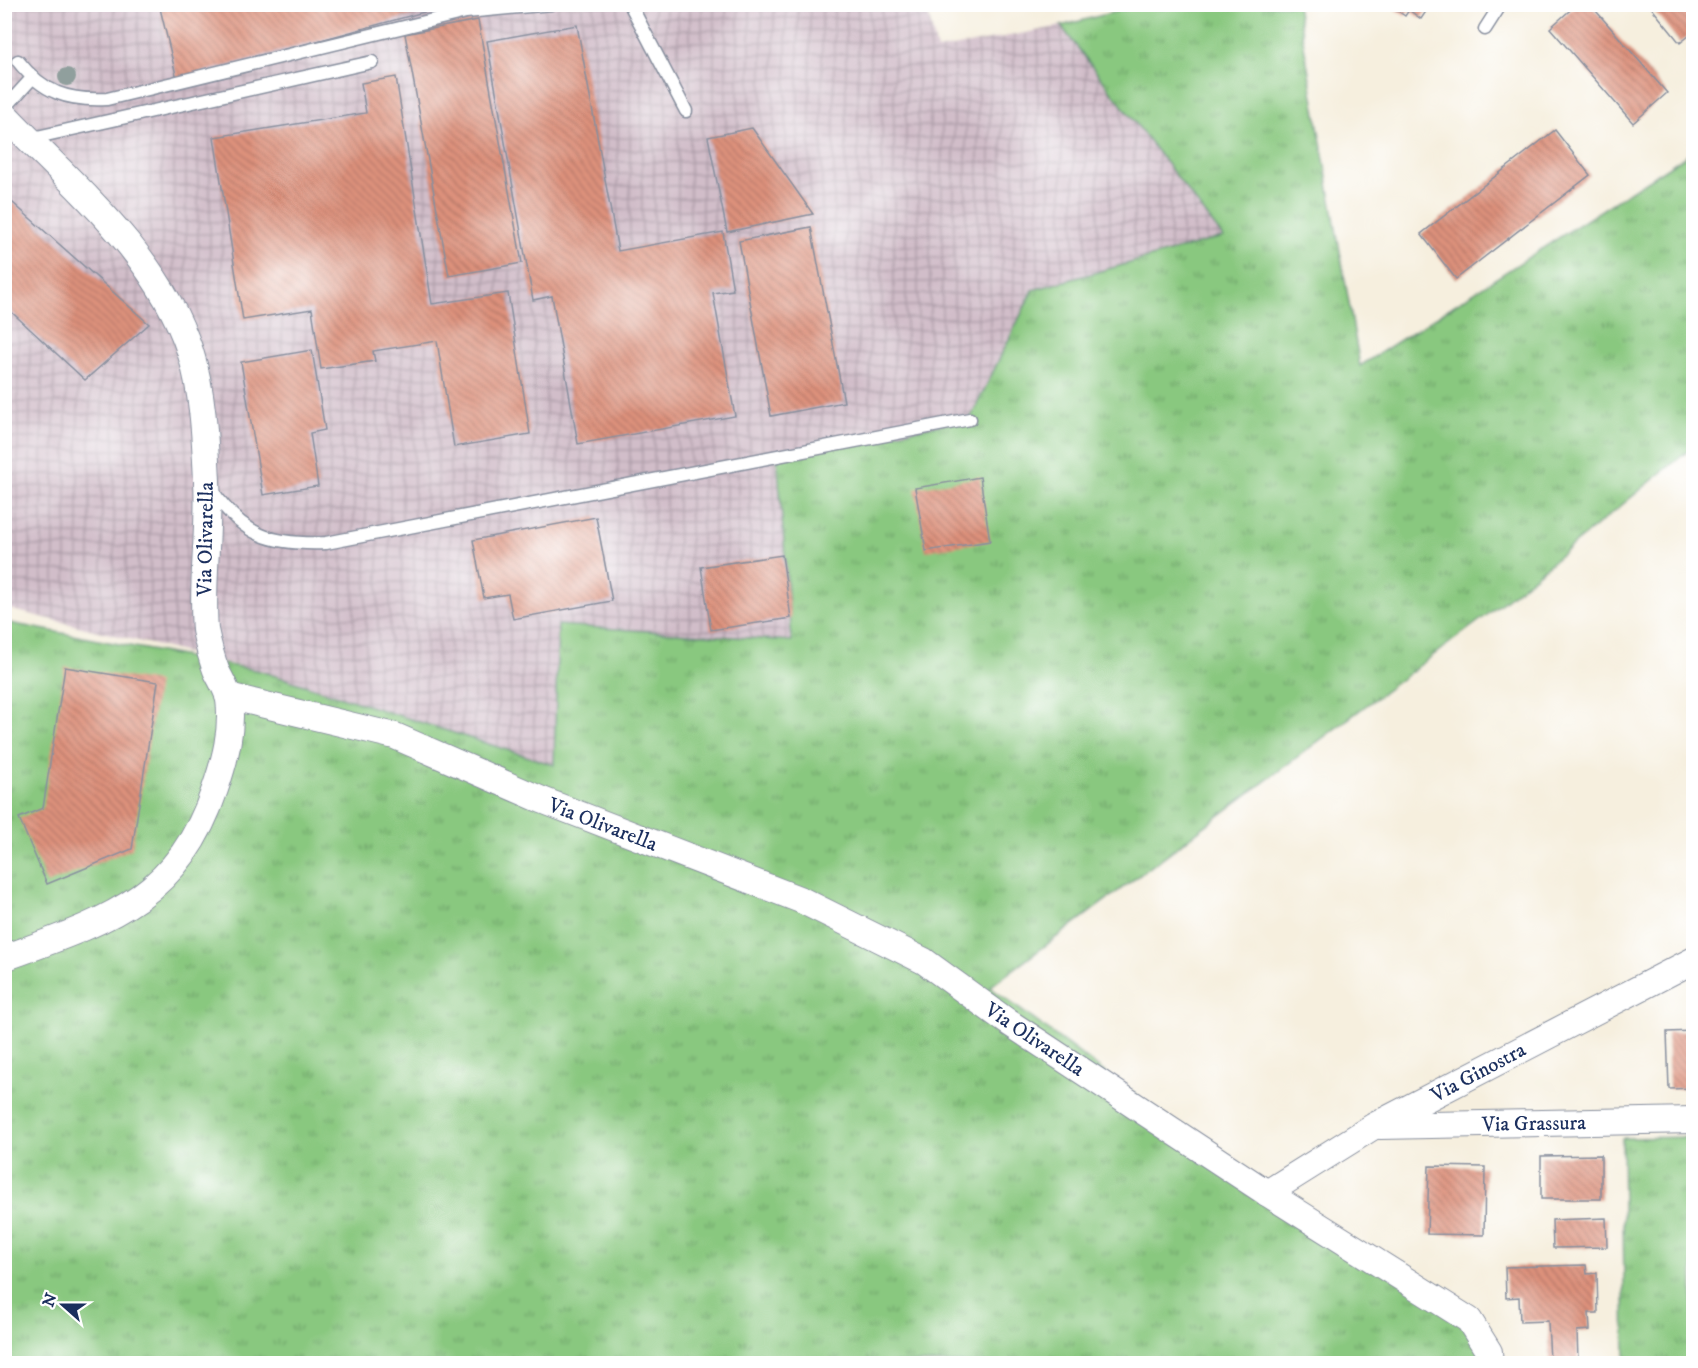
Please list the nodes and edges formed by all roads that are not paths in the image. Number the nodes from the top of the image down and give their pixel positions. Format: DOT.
graph roads {
  1 [pos="551,4"];
  2 [pos="630,4"];
  3 [pos="1501,4"];
  4 [pos="1485,29"];
  5 [pos="18,61"];
  6 [pos="372,62"];
  7 [pos="33,77"];
  8 [pos="4,111"];
  9 [pos="686,111"];
  10 [pos="28,139"];
  11 [pos="970,419"];
  12 [pos="207,483"];
  13 [pos="228,696"];
  14 [pos="4,958"];
  15 [pos="1694,960"];
  16 [pos="1694,1120"];
  17 [pos="1374,1126"];
  18 [pos="1267,1193"];
  19 [pos="1490,1364"];
  1 -- 7 [label="lane"];
  2 -- 9 [label="lane"];
  3 -- 4 [label="lane"];
  5 -- 7 [label="lane"];
  6 -- 10 [label="lane"];
  7 -- 8 [label="lane"];
  8 -- 10 [label="street, Via Olivarella"];
  10 -- 12 [label="street, Via Olivarella"];
  11 -- 12 [label="lane"];
  12 -- 13 [label="street, Via Olivarella"];
  13 -- 14 [label="street"];
  13 -- 18 [label="street, Via Olivarella"];
  15 -- 17 [label="street, Via Ginostra"];
  16 -- 17 [label="street, Via Grassura"];
  17 -- 18 [label="street, Via Ginostra"];
  18 -- 19 [label="street, Via Olivarella"];
}
